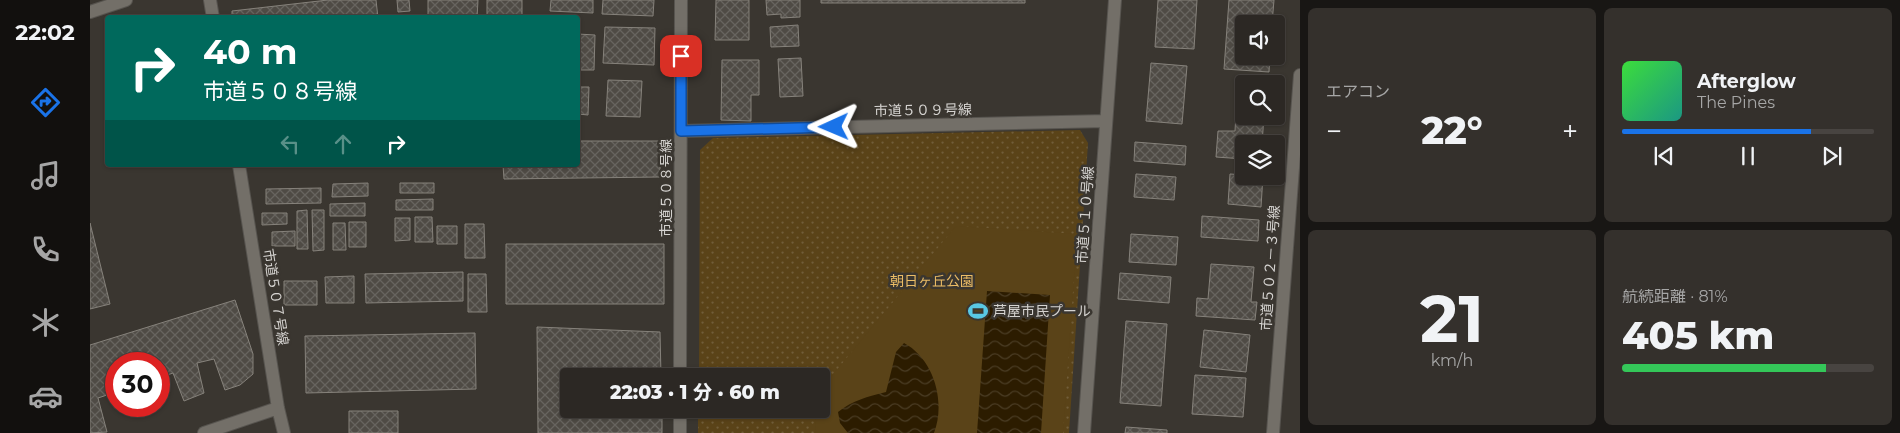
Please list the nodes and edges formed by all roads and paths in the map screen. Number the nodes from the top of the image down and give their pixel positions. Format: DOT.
graph roads {
  1 [pos="126,0"];
  2 [pos="210,0"];
  3 [pos="681,0"];
  4 [pos="1115,0"];
  5 [pos="90,12"];
  6 [pos="213,15"];
  7 [pos="1300,75"];
  8 [pos="1106,120"];
  9 [pos="681,131"];
  10 [pos="239,167"];
  11 [pos="680,368"];
  12 [pos="278,408"];
  13 [pos="680,418"];
  14 [pos="204,433"];
  15 [pos="284,433"];
  16 [pos="680,433"];
  17 [pos="1084,433"];
  18 [pos="1273,433"];
  1 -- 5 [label="street"];
  2 -- 6 [label="street"];
  3 -- 9 [label="street, 市道５０８号線"];
  4 -- 8 [label="street, 市道５１０号線"];
  7 -- 18 [label="street, 市道５０２－３号線"];
  8 -- 9 [label="street, 市道５０９号線"];
  8 -- 17 [label="street, 市道５１０号線"];
  9 -- 11 [label="street, 市道５０８号線"];
  10 -- 12 [label="street, 市道５０７号線"];
  12 -- 14 [label="street"];
  12 -- 15 [label="street, 市道５０７号線"];
  13 -- 16 [label="street"];
}
